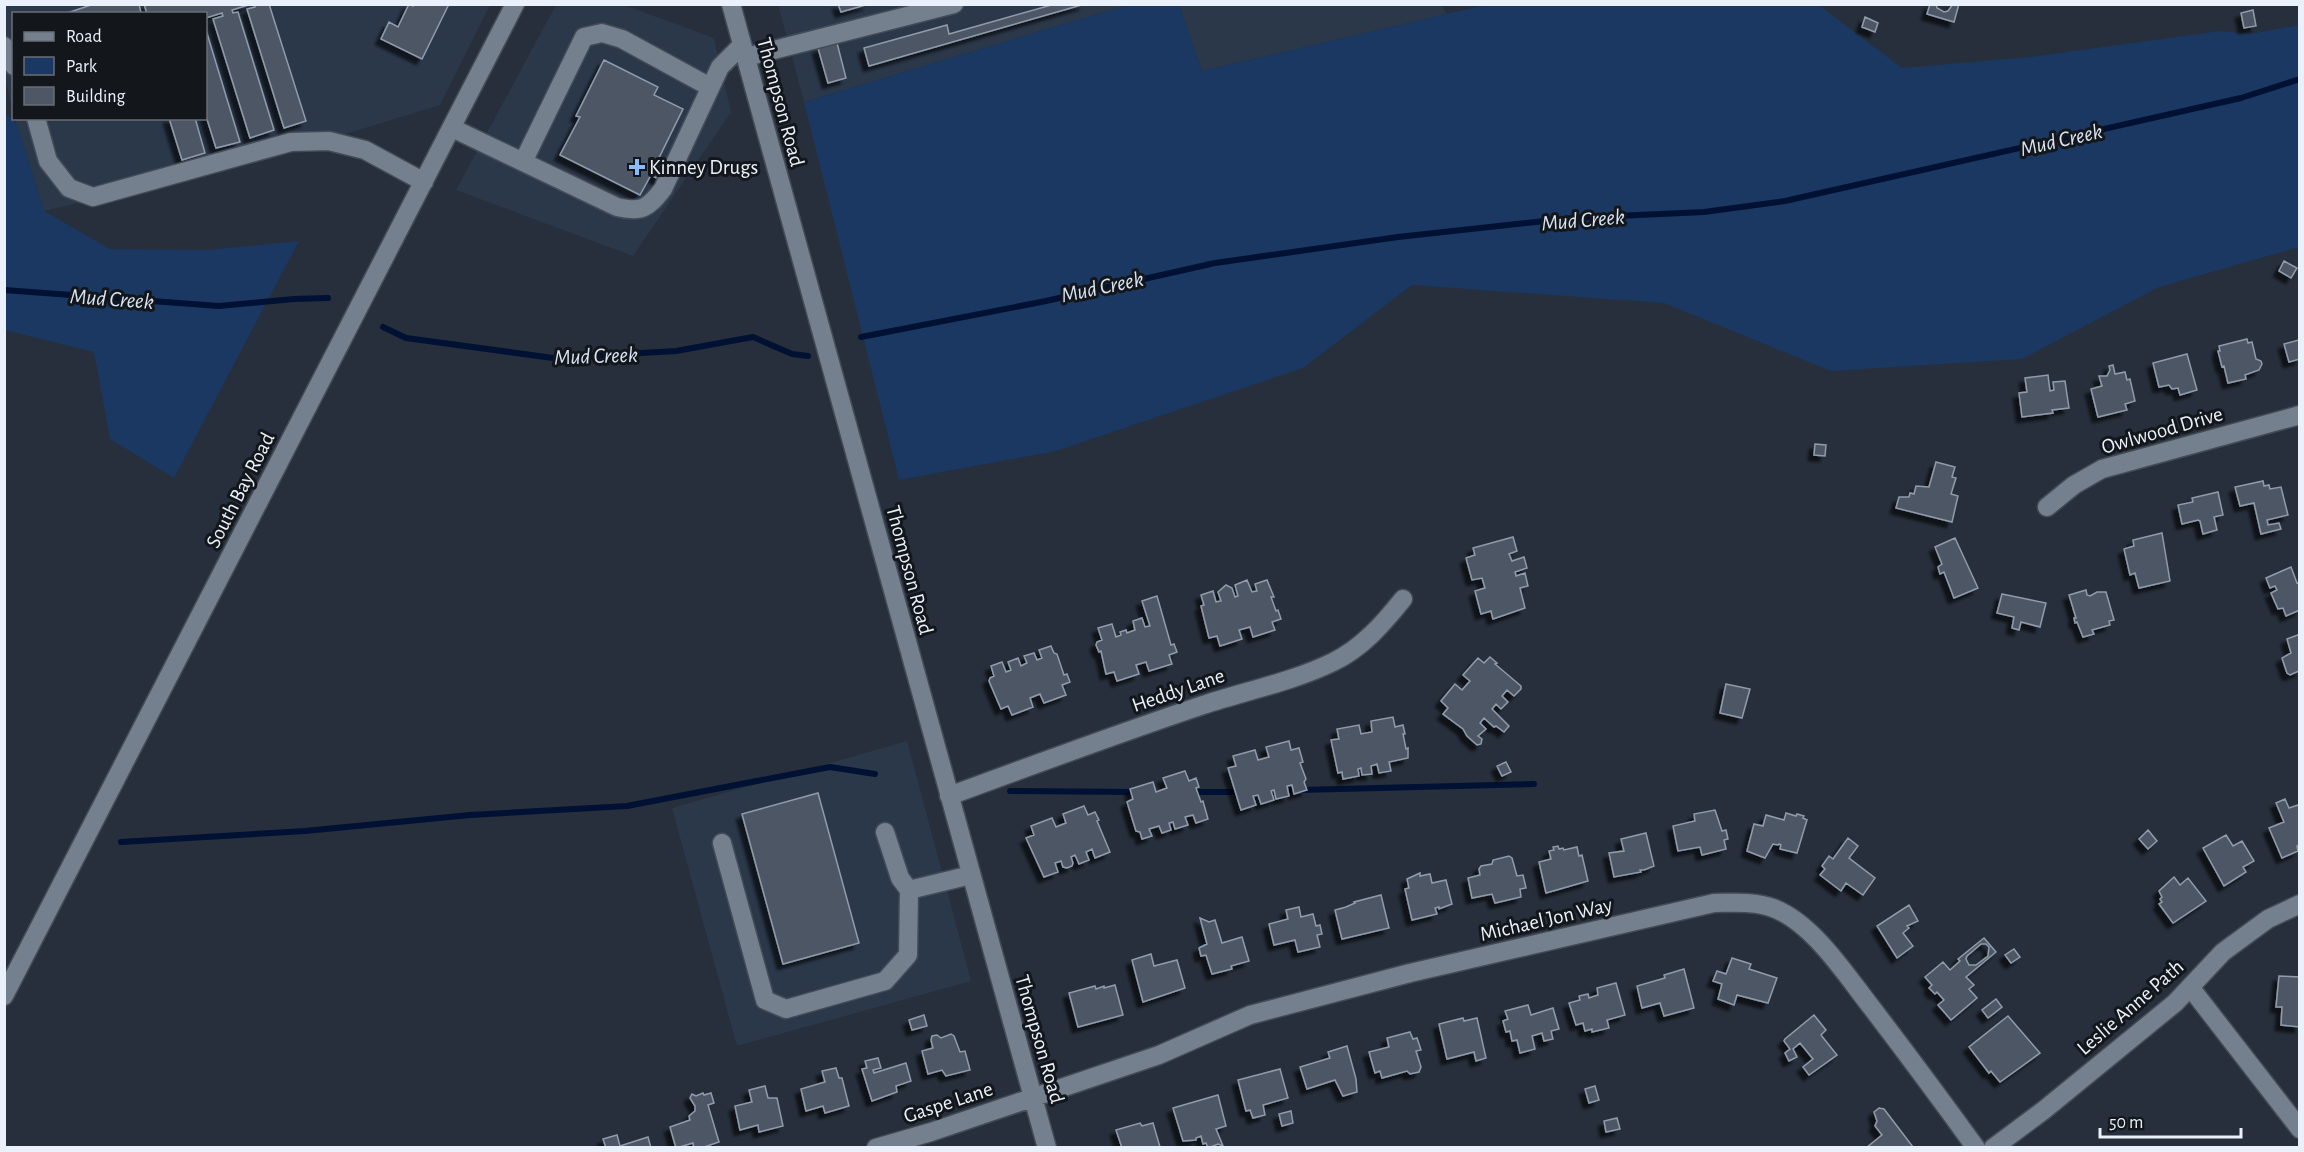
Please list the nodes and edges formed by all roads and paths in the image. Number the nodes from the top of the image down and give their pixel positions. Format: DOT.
graph roads {
  1 [pos="515,4"];
  2 [pos="731,4"];
  3 [pos="954,4"];
  4 [pos="4,45"];
  5 [pos="744,51"];
  6 [pos="12,62"];
  7 [pos="710,87"];
  8 [pos="37,120"];
  9 [pos="452,128"];
  10 [pos="523,162"];
  11 [pos="424,182"];
  12 [pos="2300,415"];
  13 [pos="2047,507"];
  14 [pos="1403,599"];
  15 [pos="949,796"];
  16 [pos="885,832"];
  17 [pos="722,843"];
  18 [pos="971,875"];
  19 [pos="909,890"];
  20 [pos="2300,904"];
  21 [pos="2190,987"];
  22 [pos="4,996"];
  23 [pos="1033,1098"];
  24 [pos="2300,1129"];
  25 [pos="876,1148"];
  26 [pos="1047,1148"];
  27 [pos="1976,1148"];
  28 [pos="1993,1148"];
  1 -- 9 [label="street, South Bay Road"];
  2 -- 5 [label="street, Thompson Road"];
  3 -- 5 [label="street"];
  4 -- 6 [label="street"];
  5 -- 7 [label="street"];
  5 -- 15 [label="street, Thompson Road"];
  7 -- 10 [label="street"];
  7 -- 10 [label="street"];
  8 -- 11 [label="street"];
  9 -- 10 [label="street"];
  9 -- 11 [label="street, South Bay Road"];
  11 -- 22 [label="street, South Bay Road"];
  12 -- 13 [label="street, Owlwood Drive"];
  14 -- 15 [label="street, Heddy Lane"];
  15 -- 18 [label="street, Thompson Road"];
  16 -- 19 [label="street"];
  17 -- 19 [label="street"];
  18 -- 19 [label="street"];
  18 -- 23 [label="street, Thompson Road"];
  20 -- 21 [label="street, Leslie Anne Path"];
  21 -- 24 [label="street"];
  21 -- 28 [label="street, Leslie Anne Path"];
  23 -- 25 [label="street, Gaspe Lane"];
  23 -- 26 [label="street, Thompson Road"];
  23 -- 27 [label="street, Michael Jon Way"];
}
